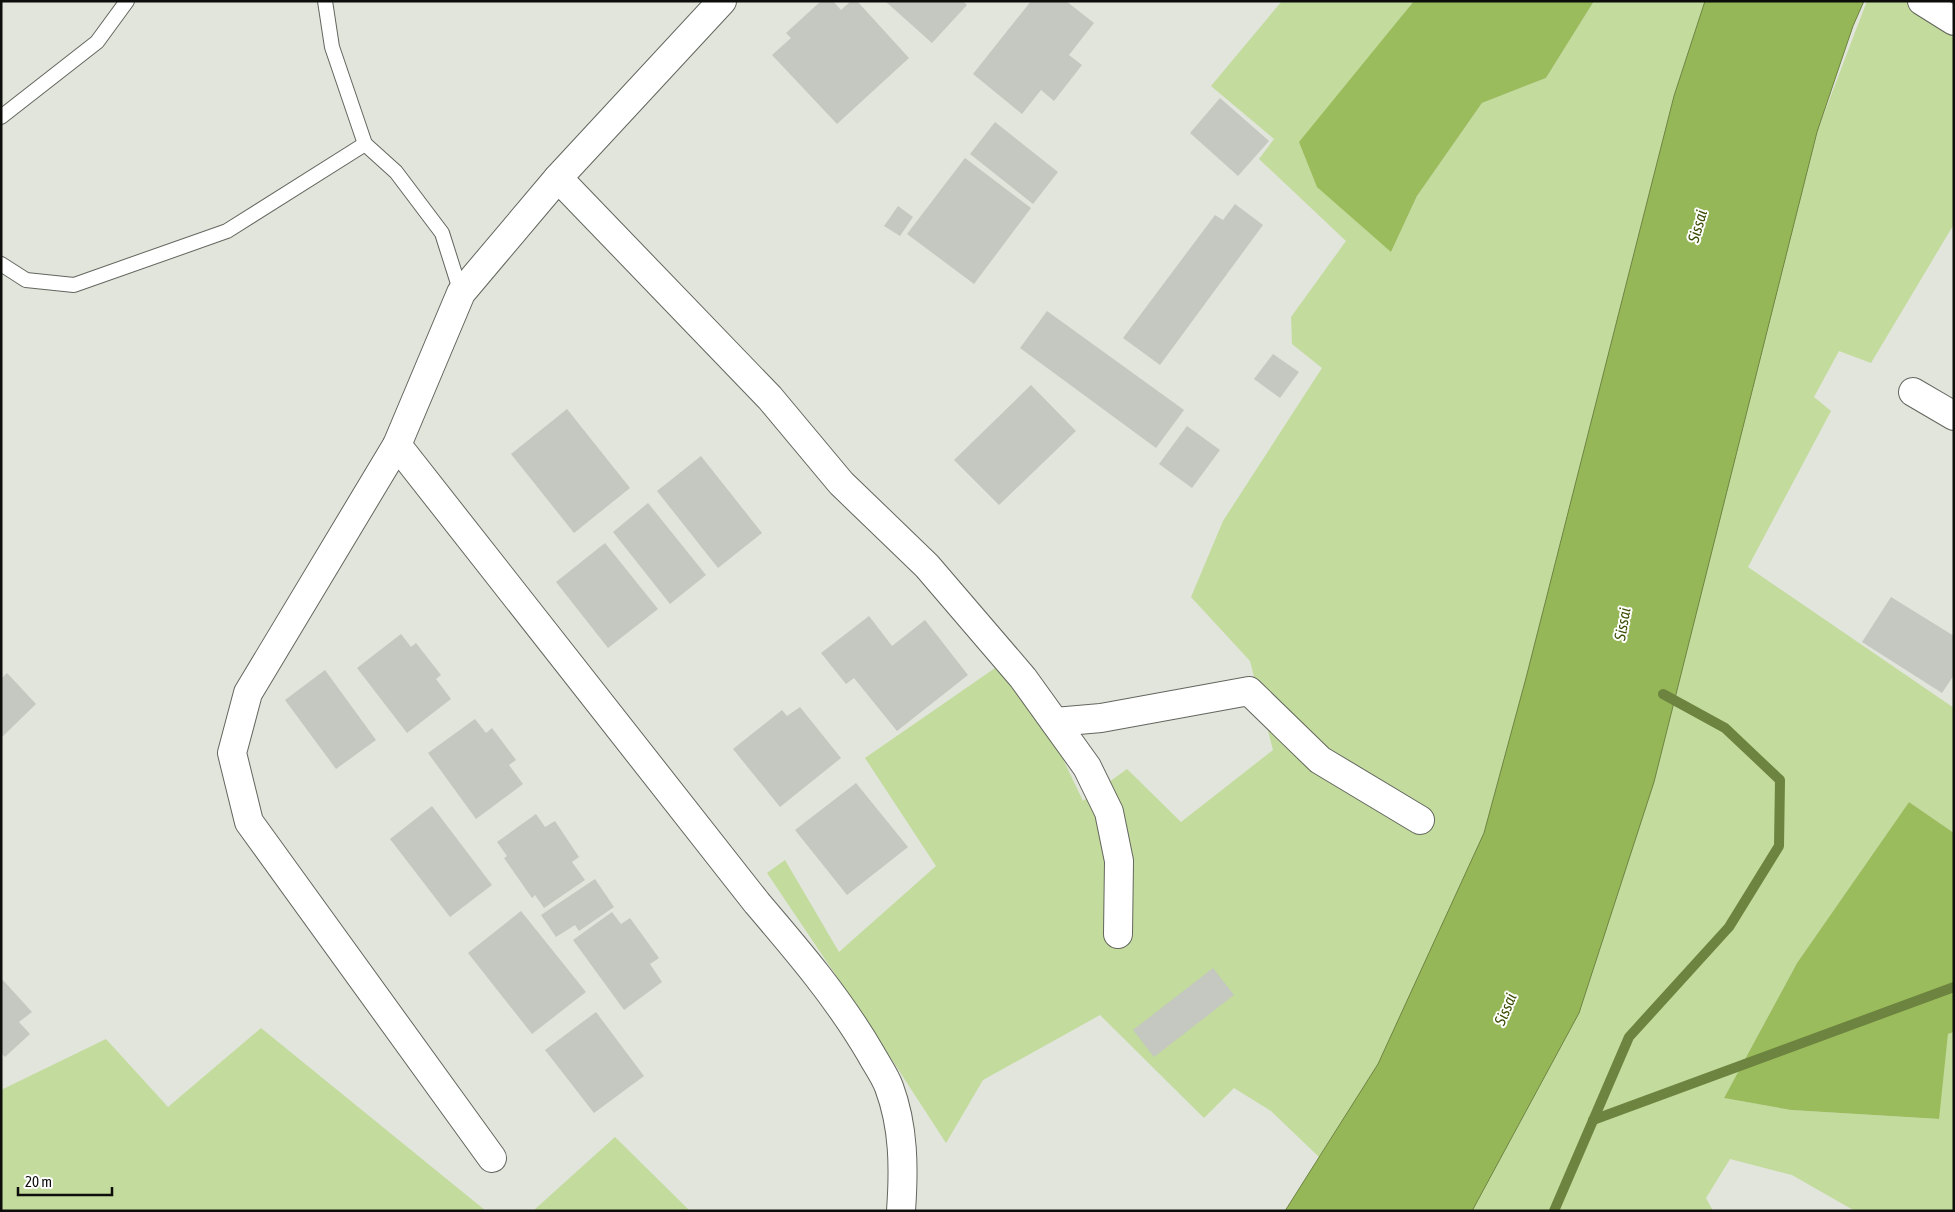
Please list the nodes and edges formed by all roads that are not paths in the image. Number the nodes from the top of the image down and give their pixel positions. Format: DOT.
graph roads {
  1 [pos="127,1"];
  2 [pos="325,1"];
  3 [pos="722,1"];
  4 [pos="1922,1"];
  5 [pos="1954,21"];
  6 [pos="1,117"];
  7 [pos="365,144"];
  8 [pos="558,178"];
  9 [pos="1,264"];
  10 [pos="461,293"];
  11 [pos="1913,392"];
  12 [pos="1954,416"];
  13 [pos="397,445"];
  14 [pos="1055,722"];
  15 [pos="1420,820"];
  16 [pos="1118,934"];
  17 [pos="492,1158"];
  18 [pos="901,1211"];
  1 -- 6 [label="lane"];
  2 -- 7 [label="lane"];
  3 -- 8 [label="street"];
  4 -- 5 [label="street"];
  7 -- 9 [label="lane"];
  7 -- 10 [label="lane"];
  8 -- 10 [label="street"];
  8 -- 14 [label="street"];
  10 -- 13 [label="street"];
  11 -- 12 [label="street"];
  13 -- 17 [label="street"];
  13 -- 18 [label="street"];
  14 -- 15 [label="street"];
  14 -- 16 [label="street"];
}
